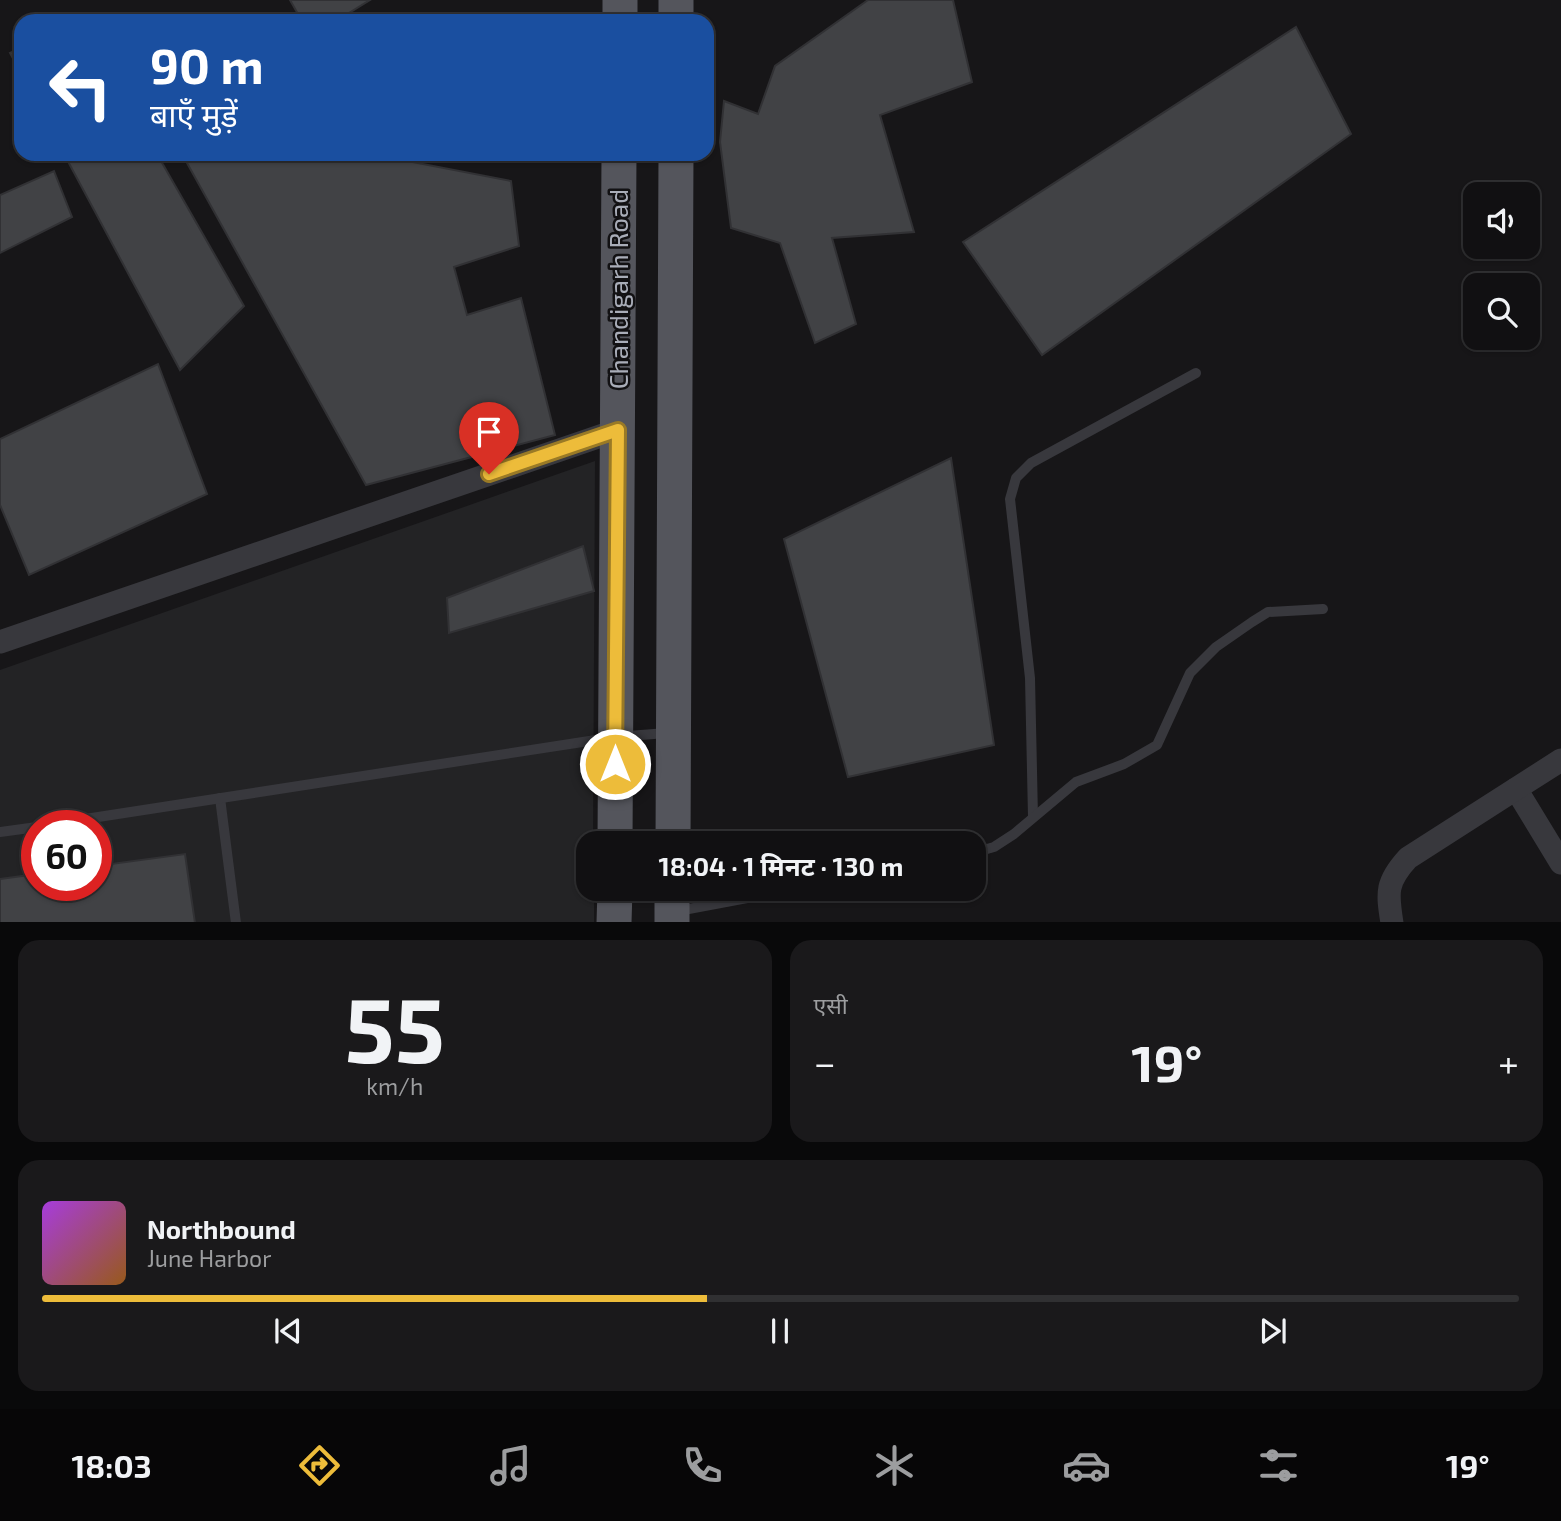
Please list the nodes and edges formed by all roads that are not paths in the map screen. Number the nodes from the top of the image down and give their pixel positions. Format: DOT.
graph roads {
  1 [pos="620,161"];
  2 [pos="676,161"];
  3 [pos="1196,373"];
  4 [pos="618,430"];
  5 [pos="1323,610"];
  6 [pos="0,642"];
  7 [pos="674,733"];
  8 [pos="615,737"];
  9 [pos="1561,760"];
  10 [pos="1516,789"];
  11 [pos="220,798"];
  12 [pos="112,815"];
  13 [pos="1032,817"];
  14 [pos="21,829"];
  15 [pos="615,831"];
  16 [pos="673,831"];
  17 [pos="0,832"];
  18 [pos="986,849"];
  19 [pos="1561,863"];
  20 [pos="615,901"];
  21 [pos="718,901"];
  22 [pos="672,908"];
  23 [pos="236,922"];
  24 [pos="614,922"];
  25 [pos="1392,922"];
  1 -- 4 [label="main road, Chandigarh Road"];
  2 -- 7 [label="main road"];
  3 -- 13 [label="lane"];
  4 -- 6 [label="street"];
  4 -- 8 [label="main road, Chandigarh Road"];
  5 -- 13 [label="lane"];
  7 -- 8 [label="lane"];
  7 -- 16 [label="main road"];
  8 -- 11 [label="lane"];
  8 -- 15 [label="main road, Chandigarh Road"];
  9 -- 10 [label="street"];
  10 -- 19 [label="street"];
  10 -- 25 [label="street"];
  11 -- 12 [label="lane"];
  11 -- 23 [label="lane"];
  13 -- 18 [label="lane"];
  14 -- 17 [label="lane"];
  20 -- 24 [label="main road"];
  21 -- 22 [label="lane"];
}
